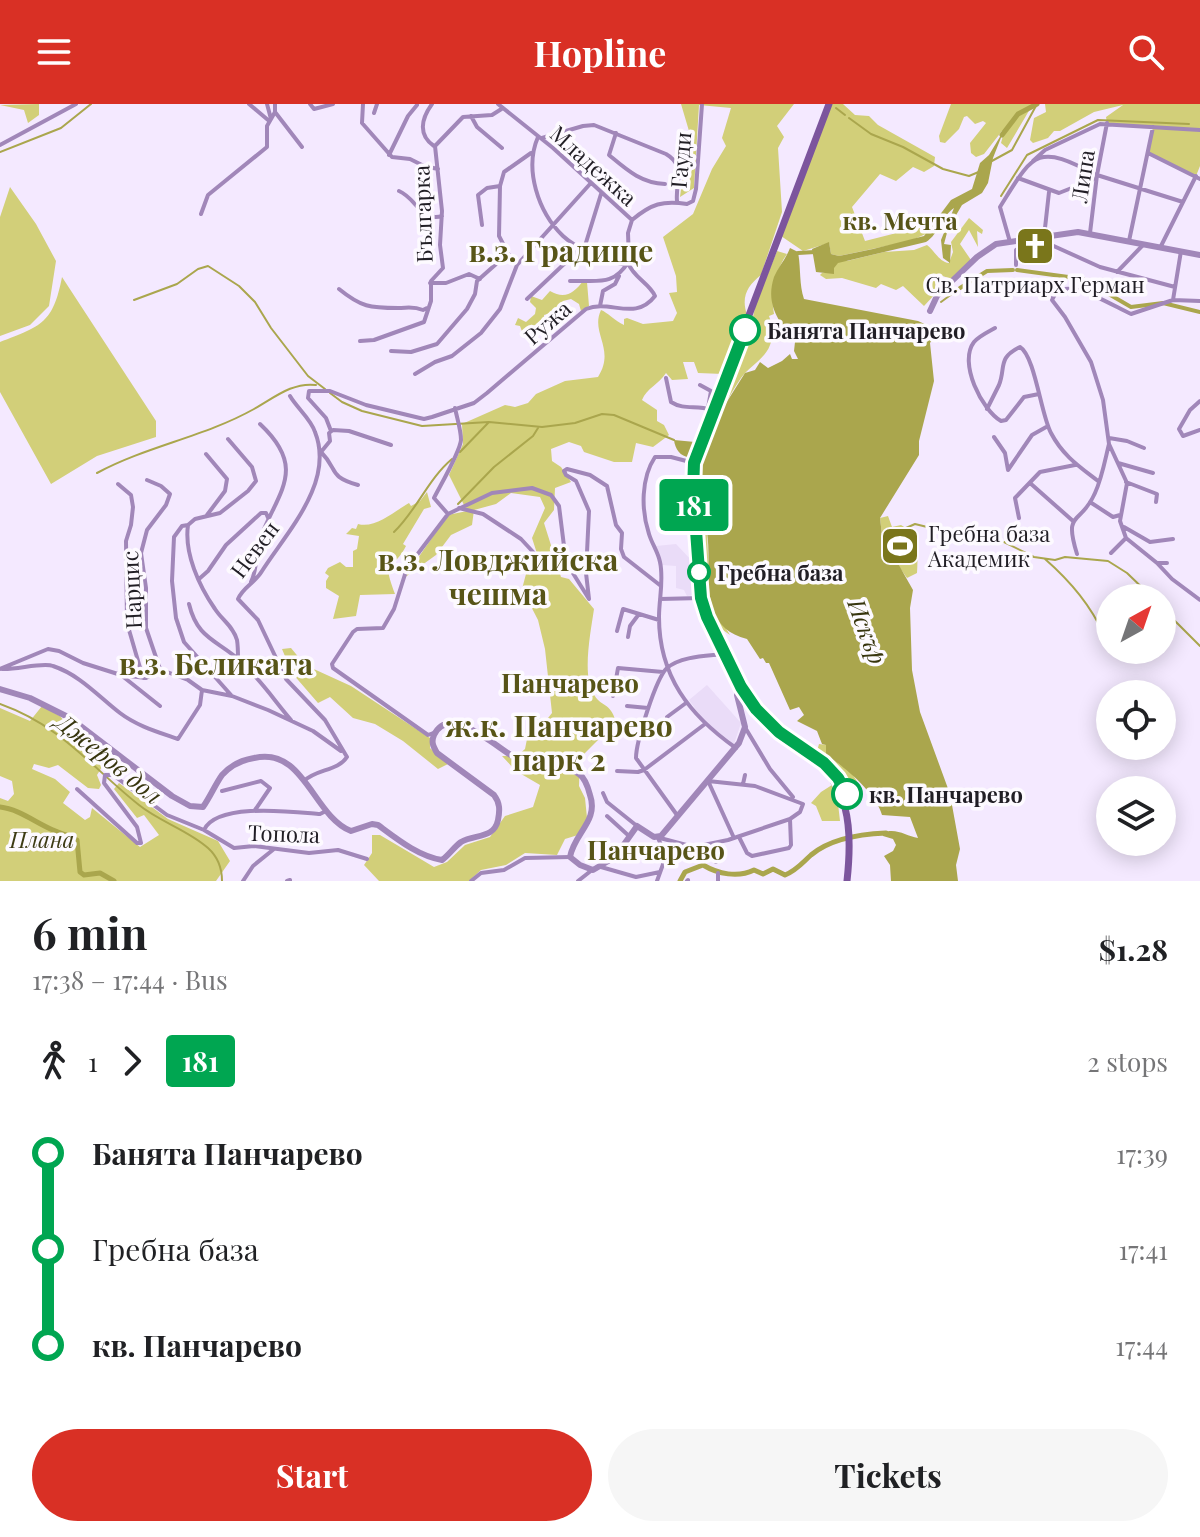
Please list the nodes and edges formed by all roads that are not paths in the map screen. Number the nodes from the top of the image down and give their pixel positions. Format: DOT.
graph roads {
  1 [pos="76,104"];
  2 [pos="249,104"];
  3 [pos="267,104"];
  4 [pos="275,104"];
  5 [pos="310,104"];
  6 [pos="333,104"];
  7 [pos="363,104"];
  8 [pos="377,104"];
  9 [pos="432,104"];
  10 [pos="702,104"];
  11 [pos="829,104"];
  12 [pos="417,105"];
  13 [pos="500,106"];
  14 [pos="275,112"];
  15 [pos="374,113"];
  16 [pos="471,116"];
  17 [pos="271,119"];
  18 [pos="1107,123"];
  19 [pos="1153,127"];
  20 [pos="1200,130"];
  21 [pos="616,133"];
  22 [pos="540,137"];
  23 [pos="0,145"];
  24 [pos="435,146"];
  25 [pos="302,147"];
  26 [pos="502,148"];
  27 [pos="532,150"];
  28 [pos="1148,153"];
  29 [pos="389,155"];
  30 [pos="1033,161"];
  31 [pos="438,169"];
  32 [pos="1097,175"];
  33 [pos="1018,178"];
  34 [pos="1198,178"];
  35 [pos="590,184"];
  36 [pos="665,184"];
  37 [pos="500,186"];
  38 [pos="1141,188"];
  39 [pos="399,191"];
  40 [pos="1049,191"];
  41 [pos="601,194"];
  42 [pos="677,201"];
  43 [pos="1183,202"];
  44 [pos="201,214"];
  45 [pos="442,216"];
  46 [pos="632,220"];
  47 [pos="554,224"];
  48 [pos="482,225"];
  49 [pos="1090,233"];
  50 [pos="1040,238"];
  51 [pos="1129,241"];
  52 [pos="1010,242"];
  53 [pos="1143,244"];
  54 [pos="583,248"];
  55 [pos="1160,248"];
  56 [pos="1181,251"];
  57 [pos="1200,254"];
  58 [pos="510,257"];
  59 [pos="627,264"];
  60 [pos="517,265"];
  61 [pos="1016,265"];
  62 [pos="1117,272"];
  63 [pos="620,274"];
  64 [pos="480,279"];
  65 [pos="570,281"];
  66 [pos="430,283"];
  67 [pos="1175,287"];
  68 [pos="339,289"];
  69 [pos="527,299"];
  70 [pos="1173,300"];
  71 [pos="1200,301"];
  72 [pos="600,306"];
  73 [pos="427,308"];
  74 [pos="930,311"];
  75 [pos="995,328"];
  76 [pos="360,341"];
  77 [pos="391,351"];
  78 [pos="415,374"];
  79 [pos="666,378"];
  80 [pos="700,385"];
  81 [pos="1040,394"];
  82 [pos="290,396"];
  83 [pos="1200,401"];
  84 [pos="455,408"];
  85 [pos="987,409"];
  86 [pos="711,410"];
  87 [pos="260,424"];
  88 [pos="1048,426"];
  89 [pos="1200,430"];
  90 [pos="331,431"];
  91 [pos="994,437"];
  92 [pos="228,439"];
  93 [pos="1109,441"];
  94 [pos="391,445"];
  95 [pos="1144,448"];
  96 [pos="321,452"];
  97 [pos="206,454"];
  98 [pos="695,459"];
  99 [pos="1118,463"];
  100 [pos="1075,465"];
  101 [pos="1153,473"];
  102 [pos="147,480"];
  103 [pos="1098,481"];
  104 [pos="1126,482"];
  105 [pos="1029,483"];
  106 [pos="118,484"];
  107 [pos="358,485"];
  108 [pos="1090,502"];
  109 [pos="1156,502"];
  110 [pos="459,508"];
  111 [pos="448,514"];
  112 [pos="207,515"];
  113 [pos="1120,515"];
  114 [pos="1019,518"];
  115 [pos="269,520"];
  116 [pos="1073,521"];
  117 [pos="188,525"];
  118 [pos="1123,526"];
  119 [pos="1173,539"];
  120 [pos="1128,540"];
  121 [pos="534,553"];
  122 [pos="1111,553"];
  123 [pos="1077,554"];
  124 [pos="1157,563"];
  125 [pos="1167,563"];
  126 [pos="199,579"];
  127 [pos="251,584"];
  128 [pos="661,586"];
  129 [pos="701,598"];
  130 [pos="660,599"];
  131 [pos="1200,600"];
  132 [pos="189,604"];
  133 [pos="639,614"];
  134 [pos="659,620"];
  135 [pos="617,631"];
  136 [pos="628,637"];
  137 [pos="725,654"];
  138 [pos="238,659"];
  139 [pos="0,669"];
  140 [pos="160,670"];
  141 [pos="665,670"];
  142 [pos="121,675"];
  143 [pos="143,678"];
  144 [pos="741,687"];
  145 [pos="0,689"];
  146 [pos="202,690"];
  147 [pos="232,696"];
  148 [pos="613,696"];
  149 [pos="686,703"];
  150 [pos="160,706"];
  151 [pos="627,706"];
  152 [pos="648,708"];
  153 [pos="667,717"];
  154 [pos="294,722"];
  155 [pos="705,724"];
  156 [pos="745,727"];
  157 [pos="436,732"];
  158 [pos="736,748"];
  159 [pos="341,751"];
  160 [pos="644,770"];
  161 [pos="617,771"];
  162 [pos="745,775"];
  163 [pos="304,781"];
  164 [pos="707,781"];
  165 [pos="743,784"];
  166 [pos="77,789"];
  167 [pos="222,791"];
  168 [pos="603,793"];
  169 [pos="795,800"];
  170 [pos="255,810"];
  171 [pos="326,811"];
  172 [pos="677,815"];
  173 [pos="607,816"];
  174 [pos="790,819"];
  175 [pos="637,826"];
  176 [pos="204,830"];
  177 [pos="629,836"];
  178 [pos="658,838"];
  179 [pos="736,838"];
  180 [pos="714,844"];
  181 [pos="694,847"];
  182 [pos="274,849"];
  183 [pos="570,857"];
  184 [pos="367,859"];
  185 [pos="665,860"];
  186 [pos="716,862"];
  187 [pos="597,868"];
  188 [pos="660,872"];
  189 [pos="718,873"];
  190 [pos="243,881"];
  191 [pos="471,881"];
  192 [pos="578,881"];
  193 [pos="657,881"];
  194 [pos="718,881"];
  195 [pos="848,881"];
  1 -- 23 [label="street"];
  2 -- 17 [label="street"];
  3 -- 17 [label="street"];
  4 -- 14 [label="street"];
  5 -- 6 [label="street"];
  7 -- 29 [label="street"];
  8 -- 15 [label="street"];
  9 -- 24 [label="street"];
  10 -- 42 [label="street, Гауди"];
  11 -- 86 [label="main road"];
  12 -- 29 [label="street"];
  13 -- 16 [label="street, Българка"];
  13 -- 22 [label="street, Младежка"];
  14 -- 17 [label="street"];
  14 -- 25 [label="street"];
  16 -- 24 [label="street, Българка"];
  16 -- 26 [label="street"];
  17 -- 44 [label="street"];
  18 -- 19 [label="street"];
  18 -- 30 [label="street"];
  18 -- 32 [label="street, Липа"];
  19 -- 20 [label="street"];
  19 -- 28 [label="street"];
  21 -- 22 [label="street"];
  21 -- 36 [label="street"];
  21 -- 42 [label="street"];
  22 -- 27 [label="street"];
  22 -- 35 [label="street, Младежка"];
  24 -- 31 [label="street, Българка"];
  27 -- 37 [label="street"];
  27 -- 47 [label="street"];
  28 -- 34 [label="street"];
  28 -- 38 [label="street"];
  29 -- 31 [label="street"];
  30 -- 32 [label="street"];
  30 -- 33 [label="street"];
  31 -- 45 [label="street, Българка"];
  32 -- 38 [label="street"];
  32 -- 40 [label="street"];
  32 -- 49 [label="street, Липа"];
  33 -- 40 [label="street"];
  33 -- 52 [label="street"];
  34 -- 43 [label="street"];
  35 -- 41 [label="street, Младежка"];
  35 -- 47 [label="street"];
  37 -- 48 [label="street"];
  37 -- 58 [label="street"];
  38 -- 43 [label="street"];
  38 -- 51 [label="street"];
  39 -- 45 [label="street"];
  40 -- 50 [label="street"];
  41 -- 46 [label="street, Младежка"];
  41 -- 54 [label="street"];
  42 -- 46 [label="street"];
  43 -- 55 [label="street"];
  45 -- 66 [label="street, Българка"];
  46 -- 59 [label="street"];
  47 -- 54 [label="street"];
  47 -- 60 [label="street"];
  49 -- 50 [label="street"];
  49 -- 51 [label="street"];
  50 -- 52 [label="street"];
  50 -- 61 [label="street"];
  50 -- 62 [label="street"];
  51 -- 53 [label="street"];
  52 -- 74 [label="street"];
  53 -- 55 [label="street"];
  53 -- 62 [label="street"];
  54 -- 59 [label="street"];
  54 -- 69 [label="street"];
  55 -- 56 [label="street"];
  56 -- 57 [label="street"];
  56 -- 67 [label="street"];
  58 -- 60 [label="street"];
  58 -- 64 [label="street"];
  59 -- 63 [label="street"];
  59 -- 72 [label="street, Ружа"];
  60 -- 78 [label="street"];
  62 -- 67 [label="street"];
  63 -- 65 [label="street"];
  63 -- 72 [label="street"];
  64 -- 66 [label="street"];
  64 -- 77 [label="street"];
  66 -- 73 [label="street, Българка"];
  67 -- 70 [label="street"];
  68 -- 73 [label="street"];
  70 -- 71 [label="street"];
  70 -- 93 [label="street"];
  72 -- 84 [label="street, Ружа"];
  73 -- 76 [label="street"];
  75 -- 85 [label="street"];
  79 -- 86 [label="street"];
  80 -- 86 [label="street"];
  81 -- 85 [label="street"];
  81 -- 85 [label="street"];
  81 -- 88 [label="street"];
  82 -- 96 [label="street"];
  83 -- 89 [label="street"];
  84 -- 90 [label="street"];
  84 -- 111 [label="street"];
  86 -- 98 [label="main road"];
  87 -- 115 [label="street"];
  88 -- 91 [label="street"];
  88 -- 100 [label="street"];
  90 -- 94 [label="street"];
  90 -- 96 [label="street, Невен"];
  92 -- 112 [label="street"];
  93 -- 95 [label="street"];
  93 -- 99 [label="street"];
  93 -- 103 [label="street"];
  96 -- 107 [label="street"];
  96 -- 127 [label="street, Невен"];
  97 -- 112 [label="street"];
  98 -- 128 [label="street"];
  98 -- 129 [label="main road"];
  99 -- 101 [label="street"];
  99 -- 104 [label="street"];
  100 -- 103 [label="street"];
  100 -- 105 [label="street"];
  102 -- 140 [label="street, Нарцис"];
  103 -- 108 [label="street"];
  104 -- 109 [label="street"];
  104 -- 113 [label="street"];
  105 -- 114 [label="street"];
  105 -- 116 [label="street"];
  106 -- 143 [label="street"];
  108 -- 113 [label="street"];
  108 -- 116 [label="street"];
  110 -- 111 [label="street"];
  110 -- 121 [label="street"];
  110 -- 128 [label="street"];
  111 -- 157 [label="street"];
  112 -- 117 [label="street"];
  113 -- 118 [label="street"];
  115 -- 126 [label="street"];
  115 -- 127 [label="street"];
  116 -- 123 [label="street"];
  117 -- 126 [label="street"];
  117 -- 147 [label="street"];
  118 -- 119 [label="street"];
  118 -- 120 [label="street"];
  120 -- 122 [label="street"];
  120 -- 124 [label="street"];
  124 -- 125 [label="street"];
  124 -- 131 [label="street"];
  126 -- 138 [label="street"];
  127 -- 159 [label="street, Невен"];
  128 -- 130 [label="street"];
  129 -- 130 [label="street"];
  129 -- 137 [label="main road"];
  130 -- 134 [label="street"];
  132 -- 138 [label="street"];
  133 -- 134 [label="street"];
  133 -- 135 [label="street"];
  133 -- 136 [label="street"];
  134 -- 141 [label="street"];
  137 -- 141 [label="street"];
  137 -- 144 [label="main road"];
  138 -- 154 [label="street"];
  139 -- 142 [label="street"];
  139 -- 146 [label="street"];
  140 -- 143 [label="street"];
  140 -- 146 [label="street"];
  141 -- 148 [label="street"];
  141 -- 149 [label="street"];
  141 -- 152 [label="street"];
  142 -- 143 [label="street"];
  142 -- 150 [label="street"];
  144 -- 156 [label="street"];
  144 -- 195 [label="main road"];
  145 -- 163 [label="street"];
  146 -- 147 [label="street"];
  147 -- 154 [label="street"];
  149 -- 153 [label="street"];
  149 -- 155 [label="street"];
  151 -- 152 [label="street"];
  152 -- 160 [label="street"];
  154 -- 159 [label="street"];
  155 -- 158 [label="street"];
  155 -- 160 [label="street"];
  156 -- 158 [label="street"];
  156 -- 169 [label="street"];
  157 -- 171 [label="street"];
  157 -- 183 [label="street"];
  158 -- 164 [label="street"];
  159 -- 163 [label="street"];
  160 -- 161 [label="street"];
  160 -- 172 [label="street"];
  162 -- 165 [label="street"];
  163 -- 171 [label="street"];
  164 -- 165 [label="street"];
  164 -- 172 [label="street"];
  164 -- 179 [label="street"];
  165 -- 169 [label="street"];
  166 -- 176 [label="street, Топола"];
  167 -- 170 [label="street"];
  168 -- 175 [label="street"];
  169 -- 174 [label="street"];
  170 -- 171 [label="street"];
  170 -- 176 [label="street"];
  172 -- 178 [label="street"];
  173 -- 177 [label="street"];
  174 -- 179 [label="street"];
  174 -- 179 [label="street"];
  175 -- 177 [label="street"];
  175 -- 178 [label="street"];
  176 -- 182 [label="street, Топола"];
  177 -- 187 [label="street"];
  178 -- 181 [label="street"];
  178 -- 185 [label="street"];
  179 -- 180 [label="street"];
  180 -- 181 [label="street"];
  180 -- 186 [label="street"];
  181 -- 185 [label="street"];
  182 -- 184 [label="street, Топола"];
  182 -- 190 [label="street"];
  183 -- 187 [label="street"];
  183 -- 191 [label="street"];
  185 -- 188 [label="street"];
  187 -- 188 [label="street"];
  187 -- 192 [label="street"];
  188 -- 193 [label="street"];
  189 -- 194 [label="street"];
}
